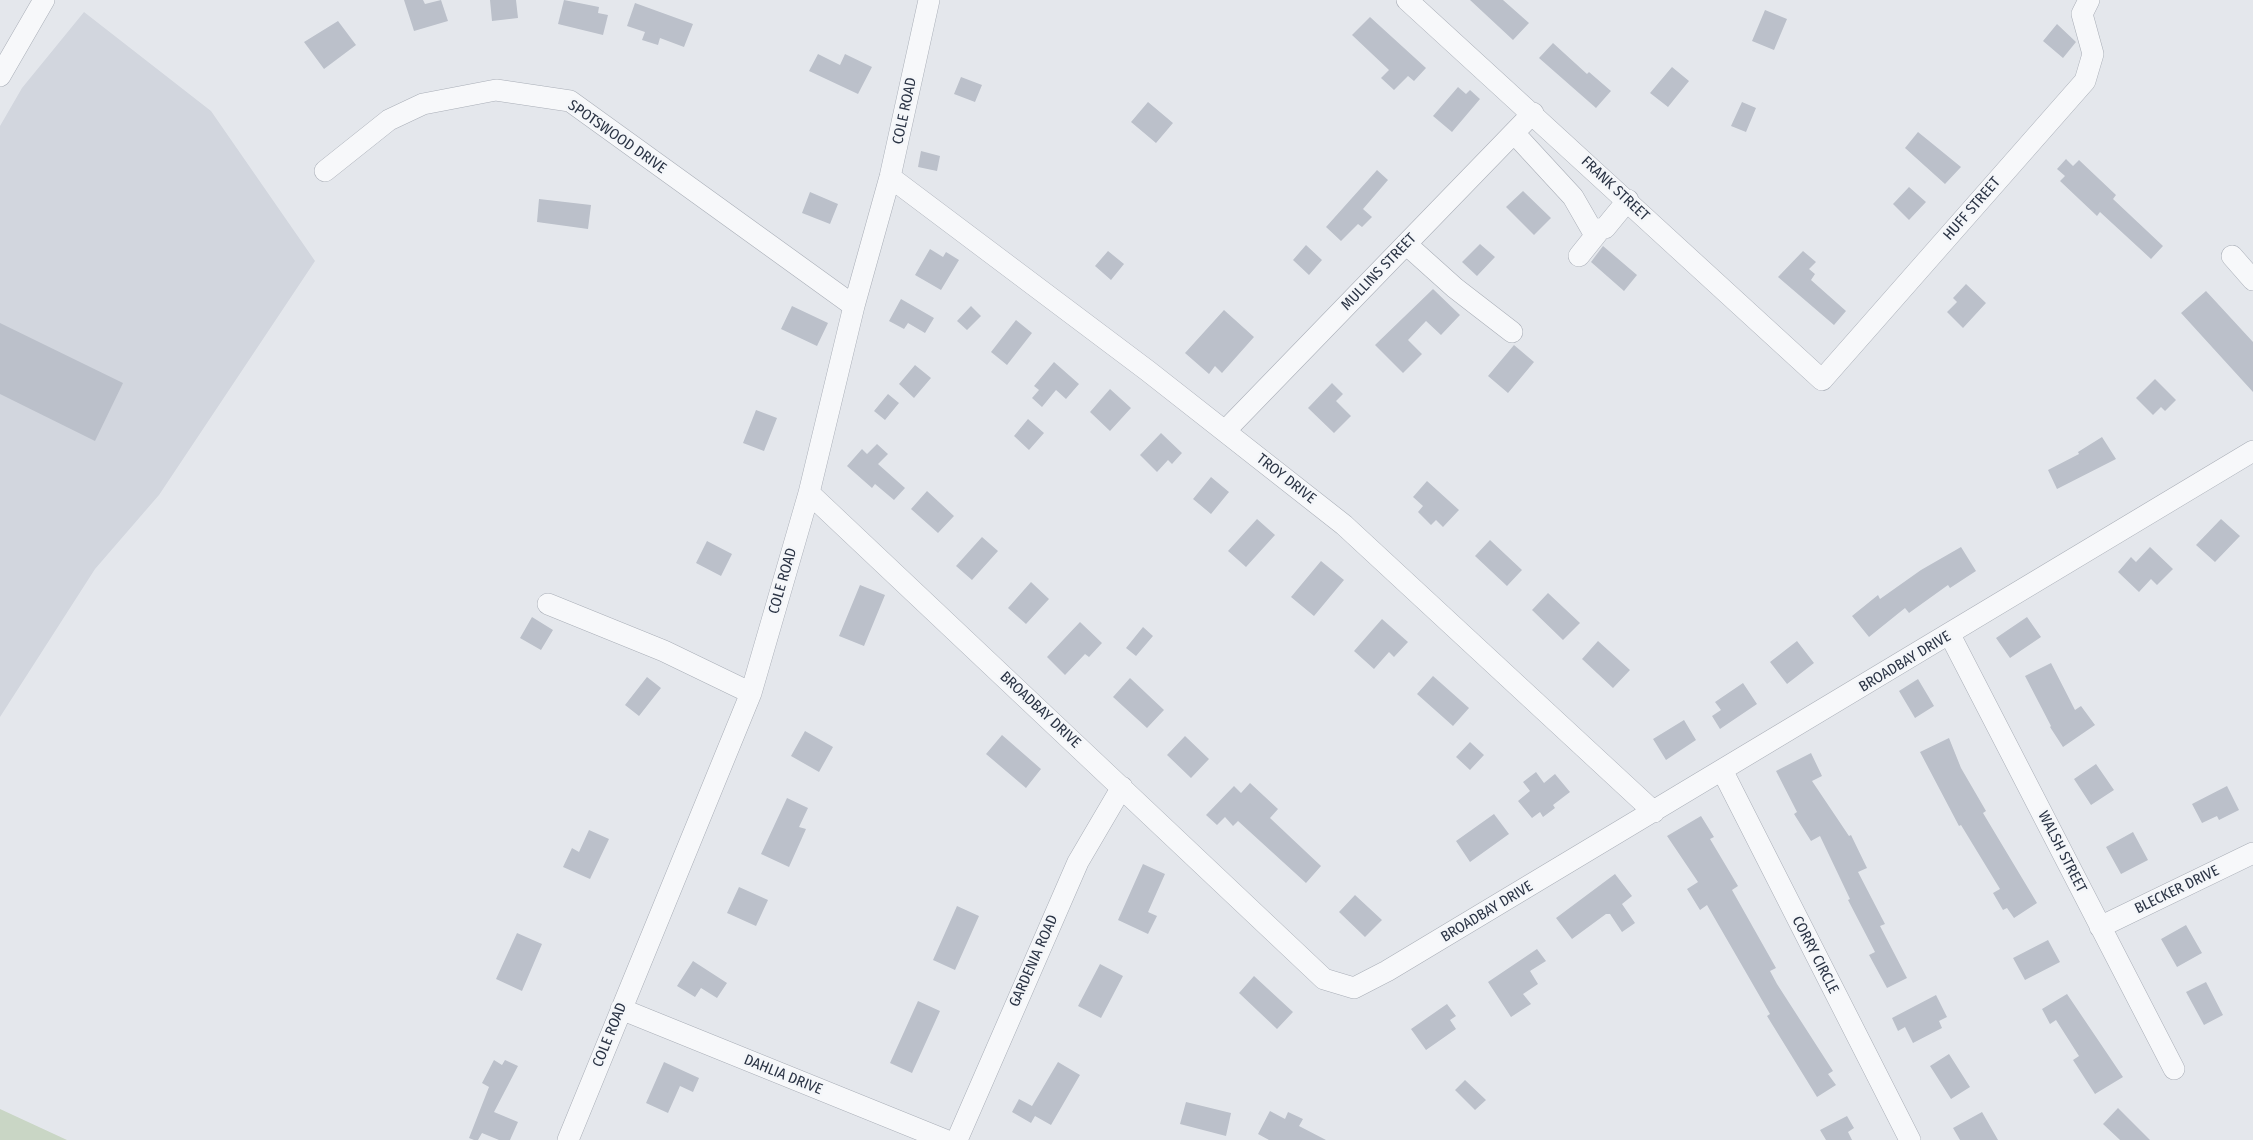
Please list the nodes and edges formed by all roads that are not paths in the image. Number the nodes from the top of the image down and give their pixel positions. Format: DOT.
graph roads {
  1 [pos="44,0"];
  2 [pos="929,0"];
  3 [pos="1407,0"];
  4 [pos="2089,0"];
  5 [pos="0,76"];
  6 [pos="1533,113"];
  7 [pos="1514,133"];
  8 [pos="325,171"];
  9 [pos="890,177"];
  10 [pos="1628,200"];
  11 [pos="1599,231"];
  12 [pos="1406,244"];
  13 [pos="1579,256"];
  14 [pos="2232,256"];
  15 [pos="2253,280"];
  16 [pos="854,306"];
  17 [pos="1512,332"];
  18 [pos="1822,380"];
  19 [pos="1225,431"];
  20 [pos="2253,451"];
  21 [pos="809,493"];
  22 [pos="548,604"];
  23 [pos="1950,635"];
  24 [pos="751,693"];
  25 [pos="1722,770"];
  26 [pos="1122,787"];
  27 [pos="1654,812"];
  28 [pos="2253,853"];
  29 [pos="2100,927"];
  30 [pos="621,1009"];
  31 [pos="2174,1069"];
  32 [pos="568,1140"];
  33 [pos="945,1140"];
  34 [pos="957,1140"];
  35 [pos="1910,1140"];
  1 -- 5 [label="street"];
  2 -- 9 [label="street, COLE ROAD"];
  3 -- 6 [label="street, FRANK STREET"];
  4 -- 18 [label="street, HUFF STREET"];
  6 -- 7 [label="street, MULLINS STREET"];
  6 -- 10 [label="street, FRANK STREET"];
  7 -- 11 [label="street"];
  7 -- 12 [label="street, MULLINS STREET"];
  8 -- 16 [label="street, SPOTSWOOD DRIVE"];
  9 -- 16 [label="street, COLE ROAD"];
  9 -- 19 [label="street, TROY DRIVE"];
  10 -- 11 [label="street"];
  10 -- 18 [label="street, FRANK STREET"];
  11 -- 13 [label="street"];
  12 -- 17 [label="street"];
  12 -- 19 [label="street, MULLINS STREET"];
  14 -- 15 [label="street"];
  16 -- 21 [label="street, COLE ROAD"];
  19 -- 27 [label="street, TROY DRIVE"];
  20 -- 23 [label="street, BROADBAY DRIVE"];
  21 -- 24 [label="street, COLE ROAD"];
  21 -- 26 [label="street, BROADBAY DRIVE"];
  22 -- 24 [label="street"];
  23 -- 25 [label="street, BROADBAY DRIVE"];
  23 -- 29 [label="street, WALSH STREET"];
  24 -- 30 [label="street, COLE ROAD"];
  25 -- 27 [label="street, BROADBAY DRIVE"];
  25 -- 35 [label="street, CORRY CIRCLE"];
  26 -- 27 [label="street, BROADBAY DRIVE"];
  26 -- 34 [label="street, GARDENIA ROAD"];
  28 -- 29 [label="street, BLECKER DRIVE"];
  29 -- 31 [label="street, WALSH STREET"];
  30 -- 32 [label="street, COLE ROAD"];
  30 -- 33 [label="street, DAHLIA DRIVE"];
}
